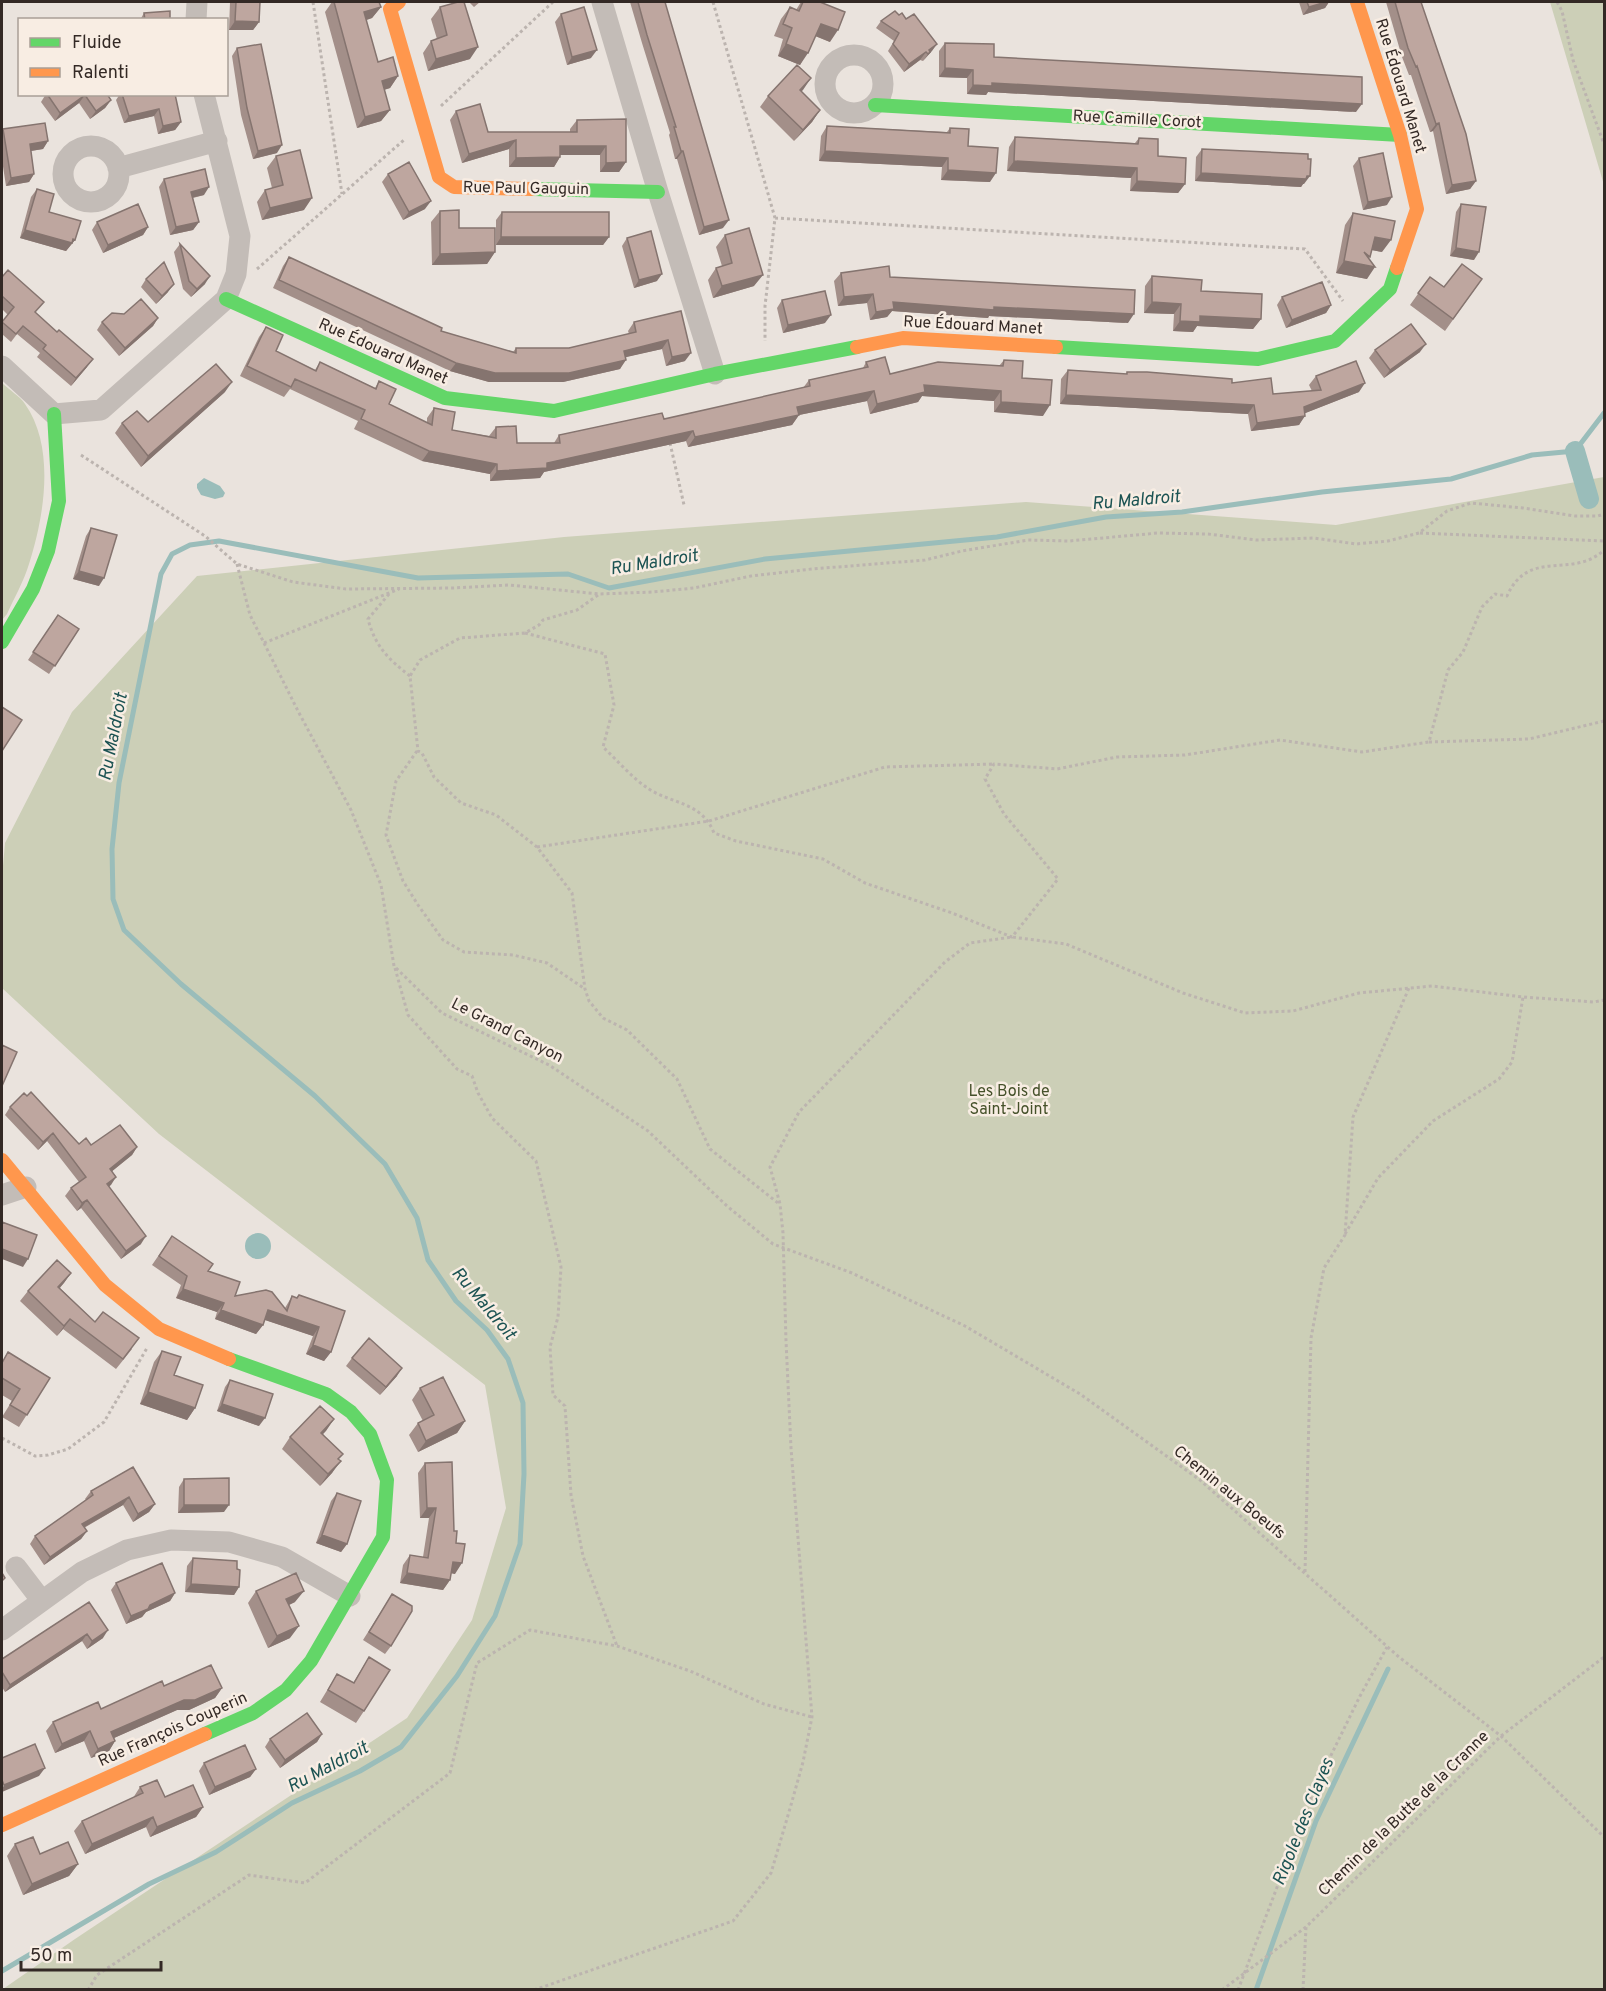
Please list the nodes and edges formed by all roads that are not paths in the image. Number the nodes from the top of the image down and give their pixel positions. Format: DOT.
graph roads {
  1 [pos="197,2"];
  2 [pos="399,2"];
  3 [pos="602,2"];
  4 [pos="1357,2"];
  5 [pos="196,18"];
  6 [pos="205,96"];
  7 [pos="875,105"];
  8 [pos="1400,135"];
  9 [pos="217,141"];
  10 [pos="118,168"];
  11 [pos="658,192"];
  12 [pos="226,299"];
  13 [pos="2,366"];
  14 [pos="715,374"];
  15 [pos="54,414"];
  16 [pos="2,642"];
  17 [pos="2,1160"];
  18 [pos="26,1187"];
  19 [pos="2,1195"];
  20 [pos="16,1567"];
  21 [pos="350,1596"];
  22 [pos="42,1601"];
  23 [pos="2,1630"];
  24 [pos="2,1825"];
  1 -- 5 [label="street"];
  2 -- 11 [label="street, Rue Paul Gauguin"];
  3 -- 11 [label="street"];
  4 -- 8 [label="street, Rue Édouard Manet"];
  6 -- 9 [label="street"];
  7 -- 8 [label="street, Rue Camille Corot"];
  8 -- 14 [label="street, Rue Édouard Manet"];
  9 -- 10 [label="street"];
  9 -- 12 [label="street"];
  11 -- 14 [label="street"];
  12 -- 14 [label="street, Rue Édouard Manet"];
  12 -- 15 [label="street"];
  13 -- 15 [label="street"];
  15 -- 16 [label="street"];
  17 -- 18 [label="street, Rue François Couperin"];
  18 -- 19 [label="street"];
  18 -- 21 [label="street, Rue François Couperin"];
  20 -- 22 [label="street"];
  21 -- 22 [label="street"];
  21 -- 24 [label="street, Rue François Couperin"];
  22 -- 23 [label="street"];
}
